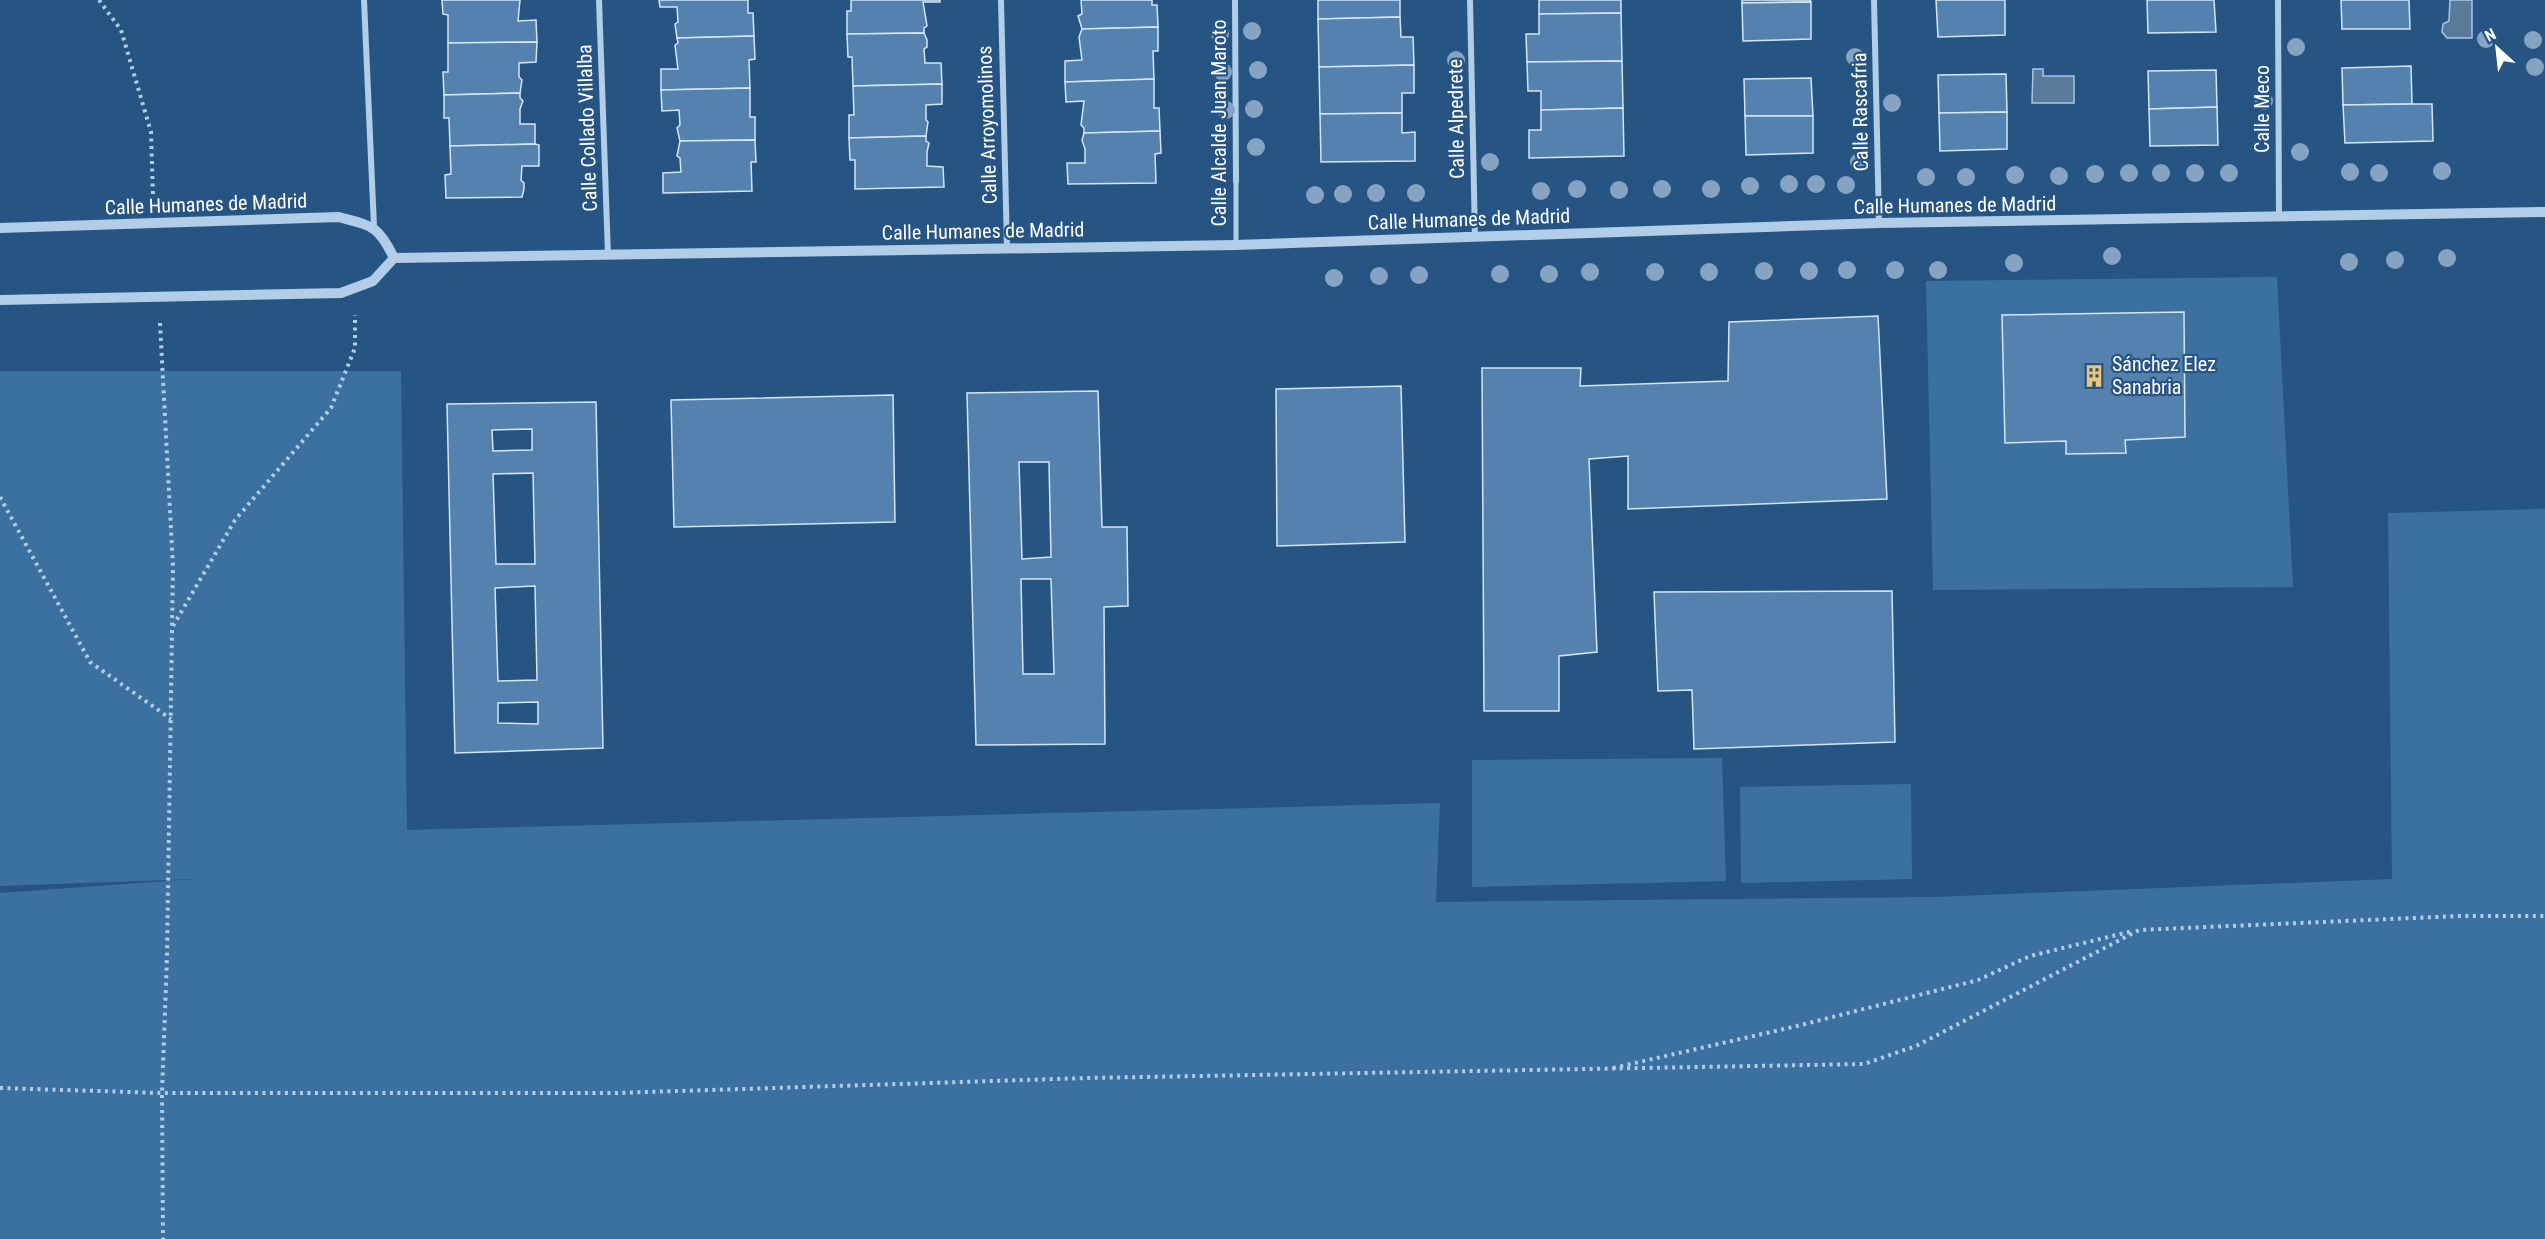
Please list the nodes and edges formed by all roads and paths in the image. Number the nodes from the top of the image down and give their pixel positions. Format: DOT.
graph roads {
  1 [pos="99,0"];
  2 [pos="364,0"];
  3 [pos="599,0"];
  4 [pos="1001,0"];
  5 [pos="1234,0"];
  6 [pos="1470,0"];
  7 [pos="1874,0"];
  8 [pos="2278,0"];
  9 [pos="1236,181"];
  10 [pos="2545,212"];
  11 [pos="2279,218"];
  12 [pos="154,223"];
  13 [pos="1879,223"];
  14 [pos="374,227"];
  15 [pos="0,228"];
  16 [pos="1475,237"];
  17 [pos="1236,245"];
  18 [pos="1007,248"];
  19 [pos="608,255"];
  20 [pos="394,258"];
  21 [pos="355,288"];
  22 [pos="158,298"];
  23 [pos="0,300"];
  24 [pos="0,497"];
  25 [pos="172,626"];
  26 [pos="171,720"];
  27 [pos="2545,916"];
  28 [pos="2139,930"];
  29 [pos="1604,1070"];
  30 [pos="0,1088"];
  31 [pos="162,1093"];
  32 [pos="163,1239"];
  1 -- 12 [label="path"];
  2 -- 14 [label="street"];
  3 -- 19 [label="street, Calle Collado Villalba"];
  4 -- 18 [label="street, Calle Arroyomolinos"];
  5 -- 9 [label="street, Calle Alcalde Juan Maroto"];
  6 -- 16 [label="street, Calle Alpedrete"];
  7 -- 13 [label="street, Calle Rascafria"];
  8 -- 11 [label="street, Calle Meco"];
  9 -- 17 [label="street, Calle Alcalde Juan Maroto"];
  10 -- 11 [label="street, Calle Humanes de Madrid"];
  11 -- 13 [label="street, Calle Humanes de Madrid"];
  12 -- 14 [label="street, Calle Humanes de Madrid"];
  12 -- 15 [label="street, Calle Humanes de Madrid"];
  13 -- 16 [label="street, Calle Humanes de Madrid"];
  14 -- 20 [label="street"];
  16 -- 17 [label="street, Calle Humanes de Madrid"];
  17 -- 18 [label="street, Calle Humanes de Madrid"];
  18 -- 19 [label="street, Calle Humanes de Madrid"];
  19 -- 20 [label="street, Calle Humanes de Madrid"];
  20 -- 21 [label="street"];
  21 -- 22 [label="street"];
  21 -- 25 [label="path"];
  22 -- 23 [label="street"];
  22 -- 25 [label="path"];
  24 -- 26 [label="path"];
  25 -- 26 [label="path"];
  26 -- 31 [label="path"];
  27 -- 28 [label="path"];
  28 -- 29 [label="path"];
  28 -- 29 [label="path"];
  29 -- 31 [label="path"];
  30 -- 31 [label="path"];
  31 -- 32 [label="path"];
}
